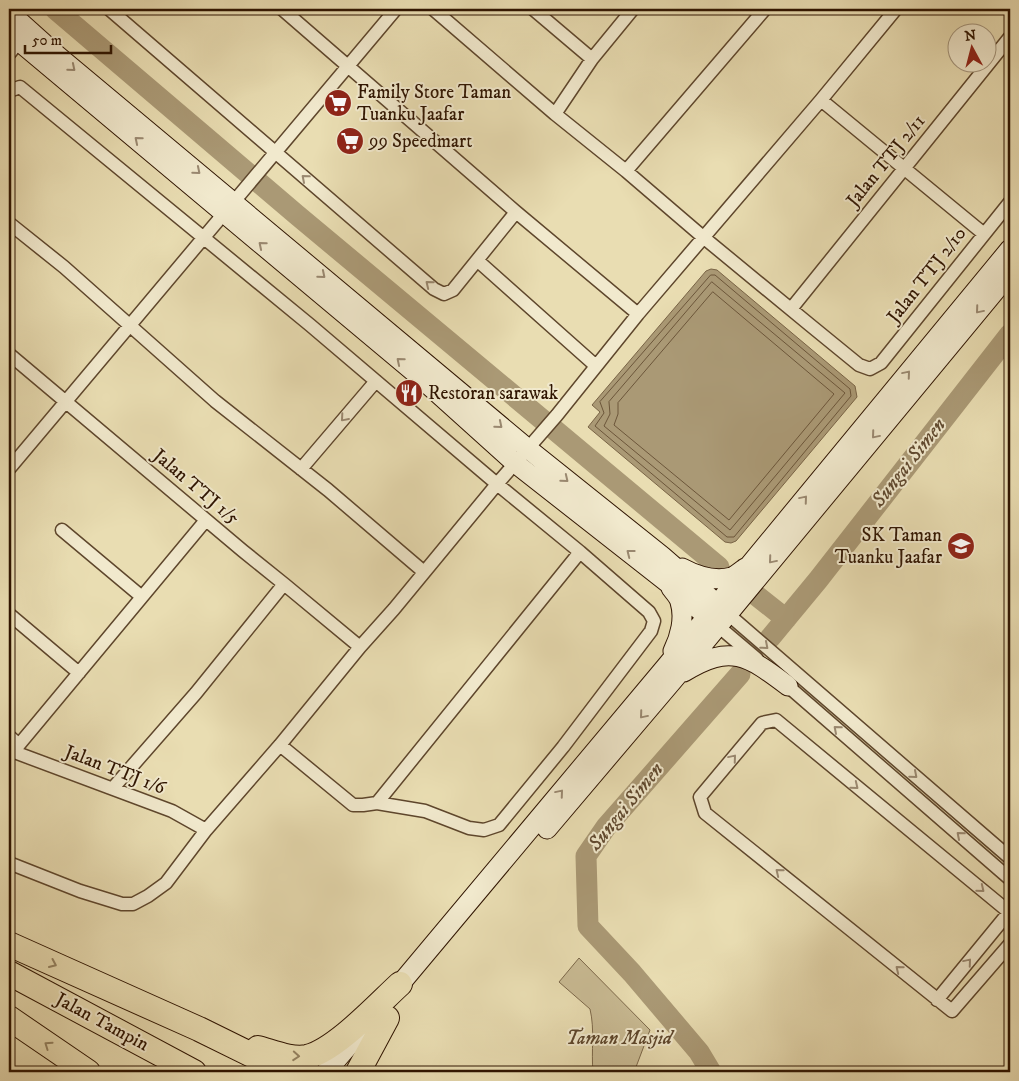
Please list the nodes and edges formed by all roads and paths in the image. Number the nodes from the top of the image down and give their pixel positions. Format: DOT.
graph roads {
  1 [pos="109,9"];
  2 [pos="282,9"];
  3 [pos="396,9"];
  4 [pos="433,9"];
  5 [pos="533,9"];
  6 [pos="633,9"];
  7 [pos="764,9"];
  8 [pos="896,9"];
  9 [pos="9,12"];
  10 [pos="1010,37"];
  11 [pos="16,40"];
  12 [pos="592,59"];
  13 [pos="348,66"];
  14 [pos="9,91"];
  15 [pos="821,100"];
  16 [pos="555,114"];
  17 [pos="272,157"];
  18 [pos="904,169"];
  19 [pos="626,171"];
  20 [pos="1010,202"];
  21 [pos="229,208"];
  22 [pos="516,212"];
  23 [pos="9,222"];
  24 [pos="984,234"];
  25 [pos="204,237"];
  26 [pos="704,237"];
  27 [pos="1010,249"];
  28 [pos="478,261"];
  29 [pos="1010,273"];
  30 [pos="791,309"];
  31 [pos="638,314"];
  32 [pos="130,325"];
  33 [pos="9,354"];
  34 [pos="596,366"];
  35 [pos="376,381"];
  36 [pos="66,401"];
  37 [pos="521,456"];
  38 [pos="9,469"];
  39 [pos="301,469"];
  40 [pos="497,484"];
  41 [pos="206,520"];
  42 [pos="62,530"];
  43 [pos="580,552"];
  44 [pos="662,556"];
  45 [pos="750,564"];
  46 [pos="424,572"];
  47 [pos="668,583"];
  48 [pos="284,584"];
  49 [pos="142,597"];
  50 [pos="9,614"];
  51 [pos="717,615"];
  52 [pos="360,647"];
  53 [pos="671,671"];
  54 [pos="79,673"];
  55 [pos="788,686"];
  56 [pos="9,736"];
  57 [pos="280,744"];
  58 [pos="14,749"];
  59 [pos="113,788"];
  60 [pos="377,803"];
  61 [pos="206,830"];
  62 [pos="528,841"];
  63 [pos="1010,858"];
  64 [pos="9,863"];
  65 [pos="1010,879"];
  66 [pos="1010,912"];
  67 [pos="9,944"];
  68 [pos="1010,944"];
  69 [pos="9,974"];
  70 [pos="400,984"];
  71 [pos="9,989"];
  72 [pos="937,1000"];
  73 [pos="9,1018"];
  74 [pos="387,1018"];
  75 [pos="200,1029"];
  76 [pos="88,1072"];
  77 [pos="169,1072"];
  78 [pos="194,1072"];
  79 [pos="283,1072"];
  80 [pos="326,1072"];
  81 [pos="344,1072"];
  82 [pos="358,1072"];
  1 -- 17 [label="street"];
  2 -- 13 [label="street"];
  3 -- 13 [label="street"];
  4 -- 16 [label="street"];
  5 -- 12 [label="street"];
  6 -- 12 [label="street"];
  7 -- 19 [label="street"];
  8 -- 15 [label="street"];
  9 -- 11 [label="street"];
  10 -- 18 [label="street, Jalan TTJ 2/11"];
  11 -- 21 [label="street"];
  12 -- 16 [label="street"];
  13 -- 17 [label="street"];
  13 -- 22 [label="street"];
  14 -- 25 [label="street"];
  15 -- 18 [label="street"];
  15 -- 26 [label="street"];
  16 -- 19 [label="street"];
  17 -- 21 [label="street"];
  28 -- 17 [label="street, one-way"];
  18 -- 24 [label="street"];
  18 -- 30 [label="street, Jalan TTJ 2/11"];
  19 -- 26 [label="street"];
  20 -- 24 [label="street, Jalan TTJ 2/10"];
  21 -- 25 [label="street"];
  21 -- 37 [label="street"];
  22 -- 28 [label="street"];
  22 -- 31 [label="street"];
  23 -- 32 [label="street"];
  24 -- 30 [label="street, Jalan TTJ 2/10"];
  25 -- 32 [label="street"];
  25 -- 35 [label="street"];
  26 -- 30 [label="street"];
  26 -- 31 [label="street"];
  45 -- 27 [label="street, one-way"];
  28 -- 34 [label="street"];
  29 -- 51 [label="street, one-way"];
  31 -- 34 [label="street"];
  32 -- 36 [label="street"];
  32 -- 39 [label="street"];
  33 -- 36 [label="street, Jalan TTJ 1/5"];
  34 -- 37 [label="street"];
  35 -- 39 [label="street, one-way"];
  35 -- 40 [label="street"];
  36 -- 38 [label="street"];
  36 -- 41 [label="street, Jalan TTJ 1/5"];
  37 -- 40 [label="street"];
  37 -- 44 [label="street, one-way"];
  47 -- 37 [label="street, one-way"];
  39 -- 46 [label="street"];
  40 -- 43 [label="street"];
  40 -- 46 [label="street"];
  41 -- 48 [label="street, Jalan TTJ 1/5"];
  41 -- 49 [label="street"];
  42 -- 49 [label="street"];
  43 -- 60 [label="street"];
  43 -- 60 [label="street"];
  44 -- 45 [label="street"];
  44 -- 51 [label="street"];
  45 -- 51 [label="street"];
  46 -- 52 [label="street"];
  47 -- 51 [label="street"];
  47 -- 53 [label="street"];
  48 -- 52 [label="street, Jalan TTJ 1/5"];
  48 -- 59 [label="street"];
  49 -- 54 [label="street"];
  50 -- 54 [label="street"];
  51 -- 53 [label="street"];
  51 -- 55 [label="street"];
  51 -- 63 [label="street, one-way"];
  52 -- 57 [label="street"];
  53 -- 55 [label="street"];
  53 -- 62 [label="street"];
  54 -- 58 [label="street"];
  65 -- 55 [label="street, one-way"];
  56 -- 58 [label="street"];
  57 -- 60 [label="street"];
  57 -- 61 [label="street"];
  58 -- 59 [label="street, Jalan TTJ 1/6"];
  59 -- 61 [label="street, Jalan TTJ 1/6"];
  61 -- 64 [label="street"];
  62 -- 70 [label="street"];
  62 -- 74 [label="street"];
  72 -- 66 [label="street, one-way"];
  72 -- 66 [label="street, one-way"];
  67 -- 75 [label="highway, one-way"];
  68 -- 72 [label="street"];
  69 -- 78 [label="highway, Jalan Tampin"];
  75 -- 70 [label="highway, one-way"];
  70 -- 80 [label="street"];
  71 -- 77 [label="highway, Jalan Tampin"];
  76 -- 73 [label="highway, one-way"];
  74 -- 81 [label="street"];
  74 -- 82 [label="highway"];
  75 -- 79 [label="highway"];
}
